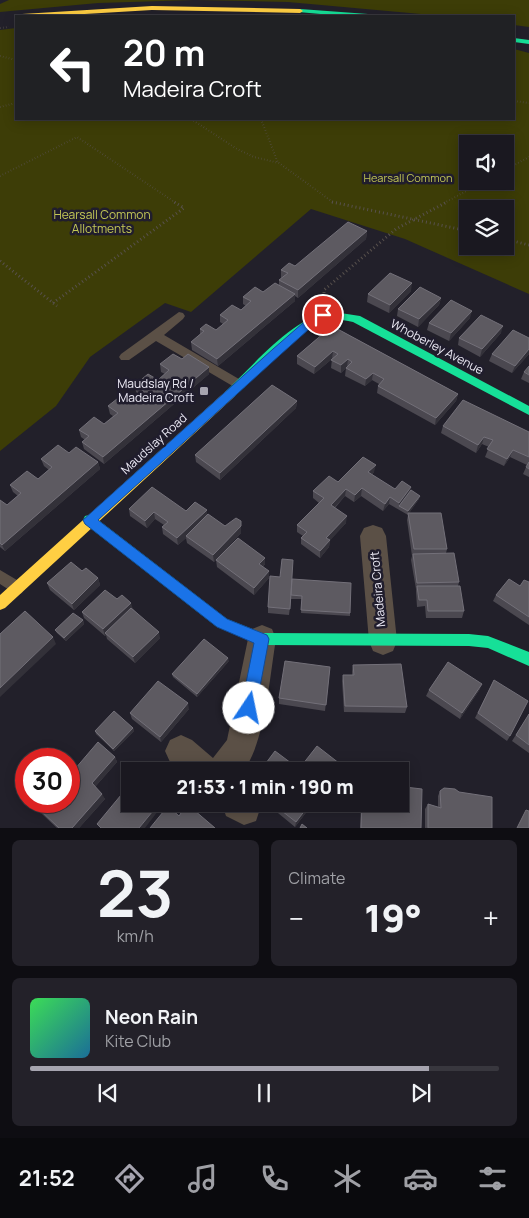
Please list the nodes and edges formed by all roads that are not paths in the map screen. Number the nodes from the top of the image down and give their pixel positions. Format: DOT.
graph roads {
  1 [pos="36,15"];
  2 [pos="355,15"];
  3 [pos="515,40"];
  4 [pos="529,42"];
  5 [pos="327,315"];
  6 [pos="180,316"];
  7 [pos="156,335"];
  8 [pos="124,357"];
  9 [pos="240,385"];
  10 [pos="529,411"];
  11 [pos="89,520"];
  12 [pos="373,536"];
  13 [pos="0,576"];
  14 [pos="17,588"];
  15 [pos="0,604"];
  16 [pos="262,639"];
  17 [pos="383,641"];
  18 [pos="529,659"];
  19 [pos="230,762"];
  1 -- 2 [label="street"];
  3 -- 4 [label="street"];
  5 -- 9 [label="street, Maudslay Road"];
  5 -- 10 [label="street, Whoberley Avenue"];
  6 -- 7 [label="lane"];
  7 -- 8 [label="lane"];
  7 -- 9 [label="lane"];
  9 -- 11 [label="street, Maudslay Road"];
  11 -- 14 [label="street, Maudslay Road"];
  11 -- 16 [label="street, Madeira Croft"];
  12 -- 17 [label="street, Madeira Croft"];
  13 -- 14 [label="lane"];
  14 -- 15 [label="street, Maudslay Road"];
  16 -- 17 [label="street, Madeira Croft"];
  16 -- 19 [label="street"];
  17 -- 18 [label="street, Madeira Croft"];
}
